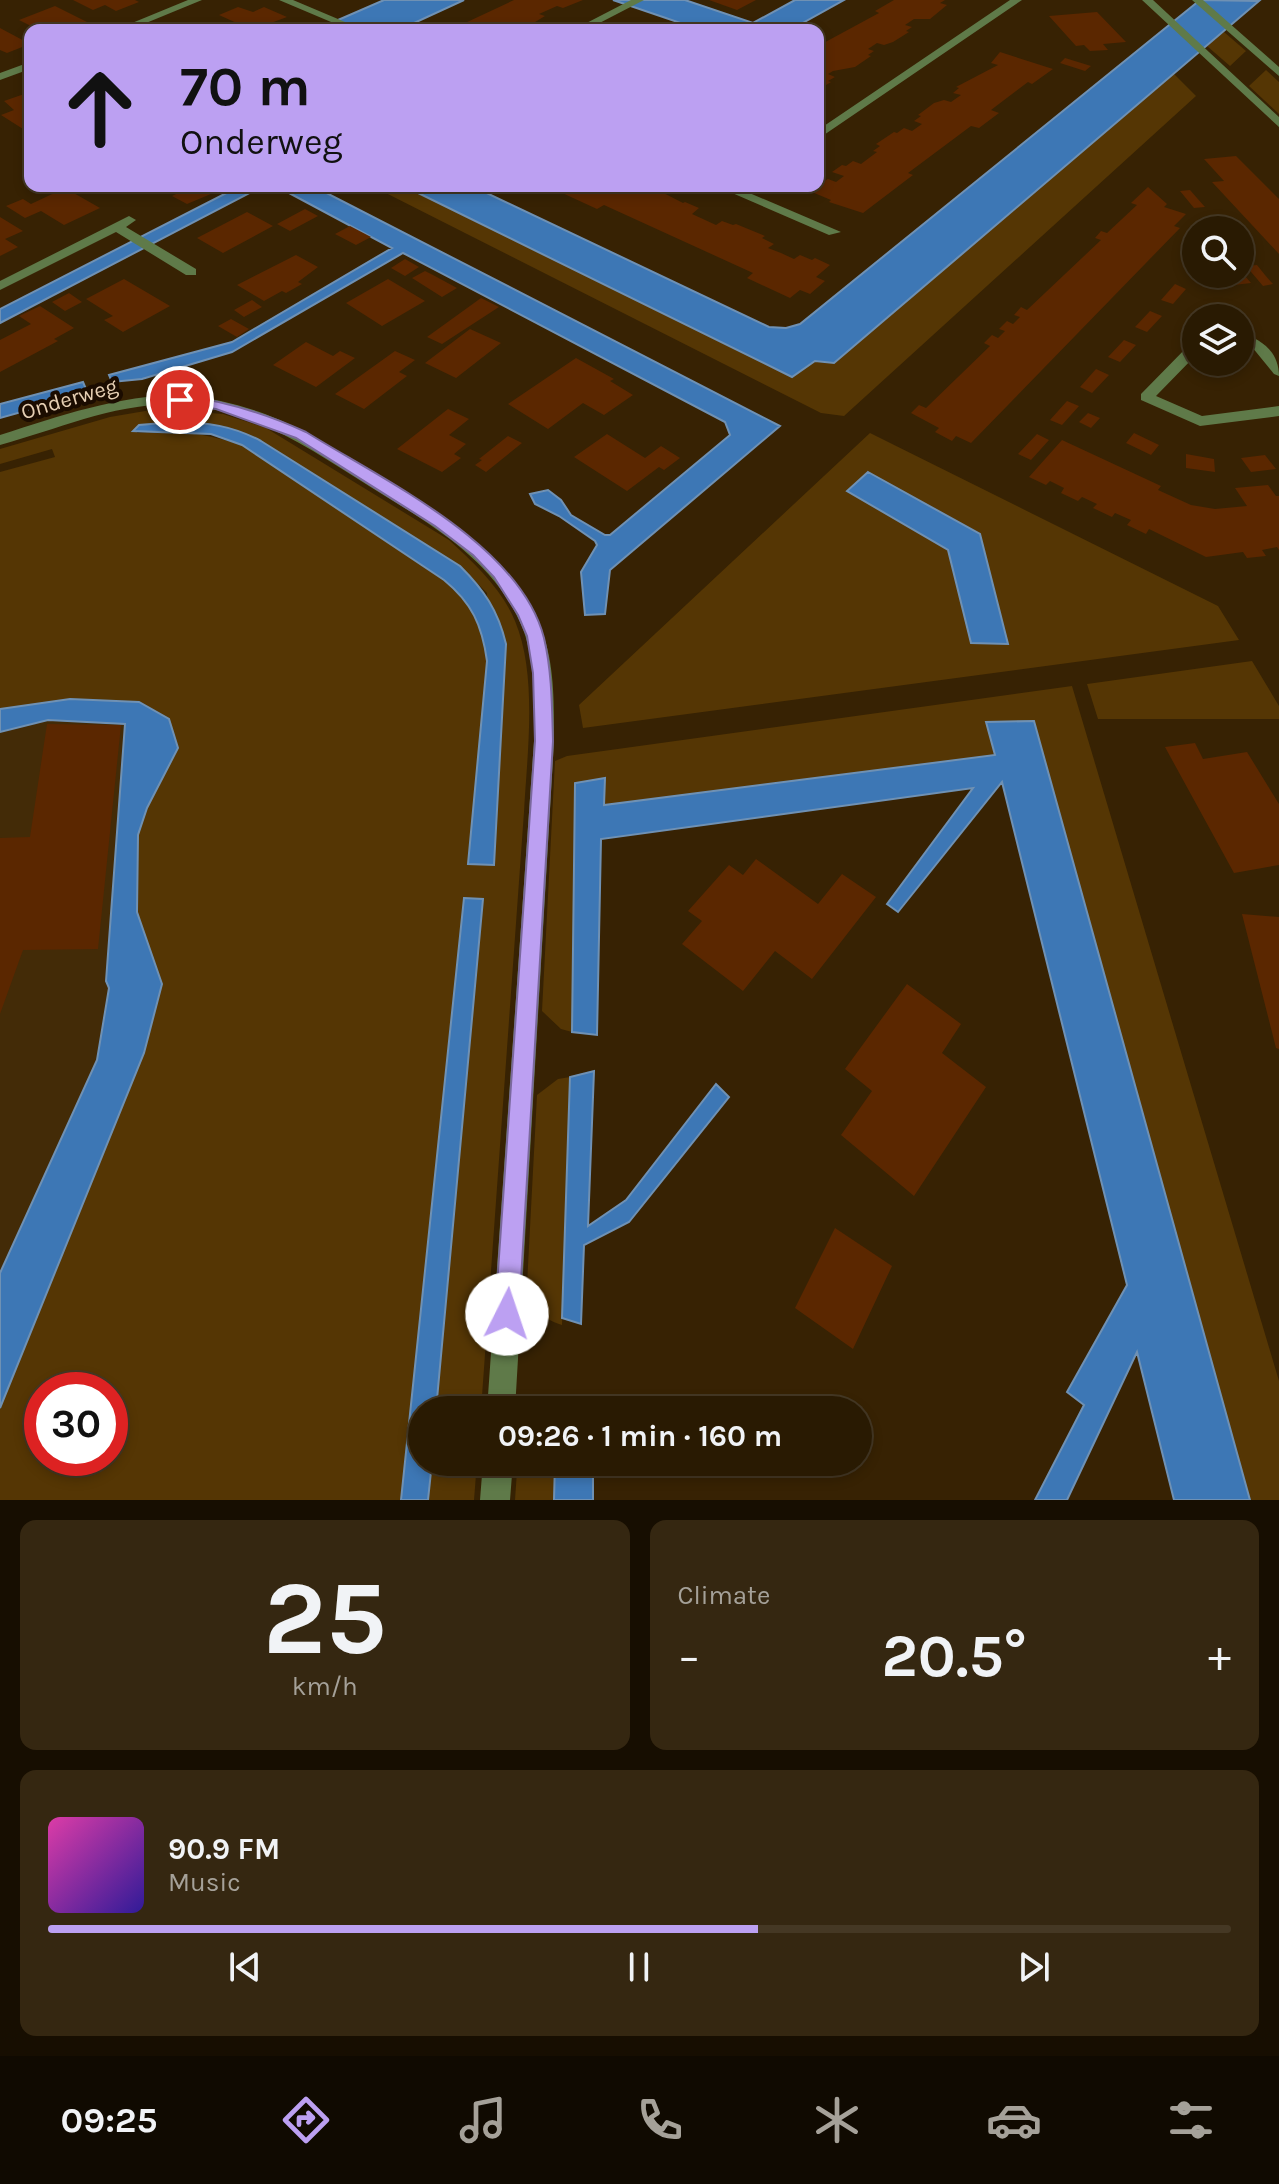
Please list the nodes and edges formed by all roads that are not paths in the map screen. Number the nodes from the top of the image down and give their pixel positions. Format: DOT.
graph roads {
  1 [pos="197,0"];
  2 [pos="284,0"];
  3 [pos="639,0"];
  4 [pos="1017,0"];
  5 [pos="1147,0"];
  6 [pos="1197,0"];
  7 [pos="135,24"];
  8 [pos="344,24"];
  9 [pos="591,24"];
  10 [pos="24,67"];
  11 [pos="1279,73"];
  12 [pos="0,77"];
  13 [pos="1279,123"];
  14 [pos="824,131"];
  15 [pos="742,192"];
  16 [pos="834,232"];
  17 [pos="191,272"];
  18 [pos="0,286"];
  19 [pos="1254,343"];
  20 [pos="1182,360"];
  21 [pos="1279,371"];
  22 [pos="1279,411"];
  23 [pos="0,440"];
  24 [pos="502,1396"];
  25 [pos="497,1476"];
  26 [pos="495,1500"];
  1 -- 7 [label="street"];
  2 -- 8 [label="street"];
  3 -- 9 [label="street"];
  4 -- 14 [label="street"];
  5 -- 13 [label="street"];
  6 -- 11 [label="street"];
  10 -- 12 [label="street"];
  15 -- 16 [label="street"];
  17 -- 18 [label="street"];
  19 -- 21 [label="street"];
  20 -- 22 [label="street"];
  23 -- 24 [label="street, Onderweg"];
  25 -- 26 [label="street"];
}
